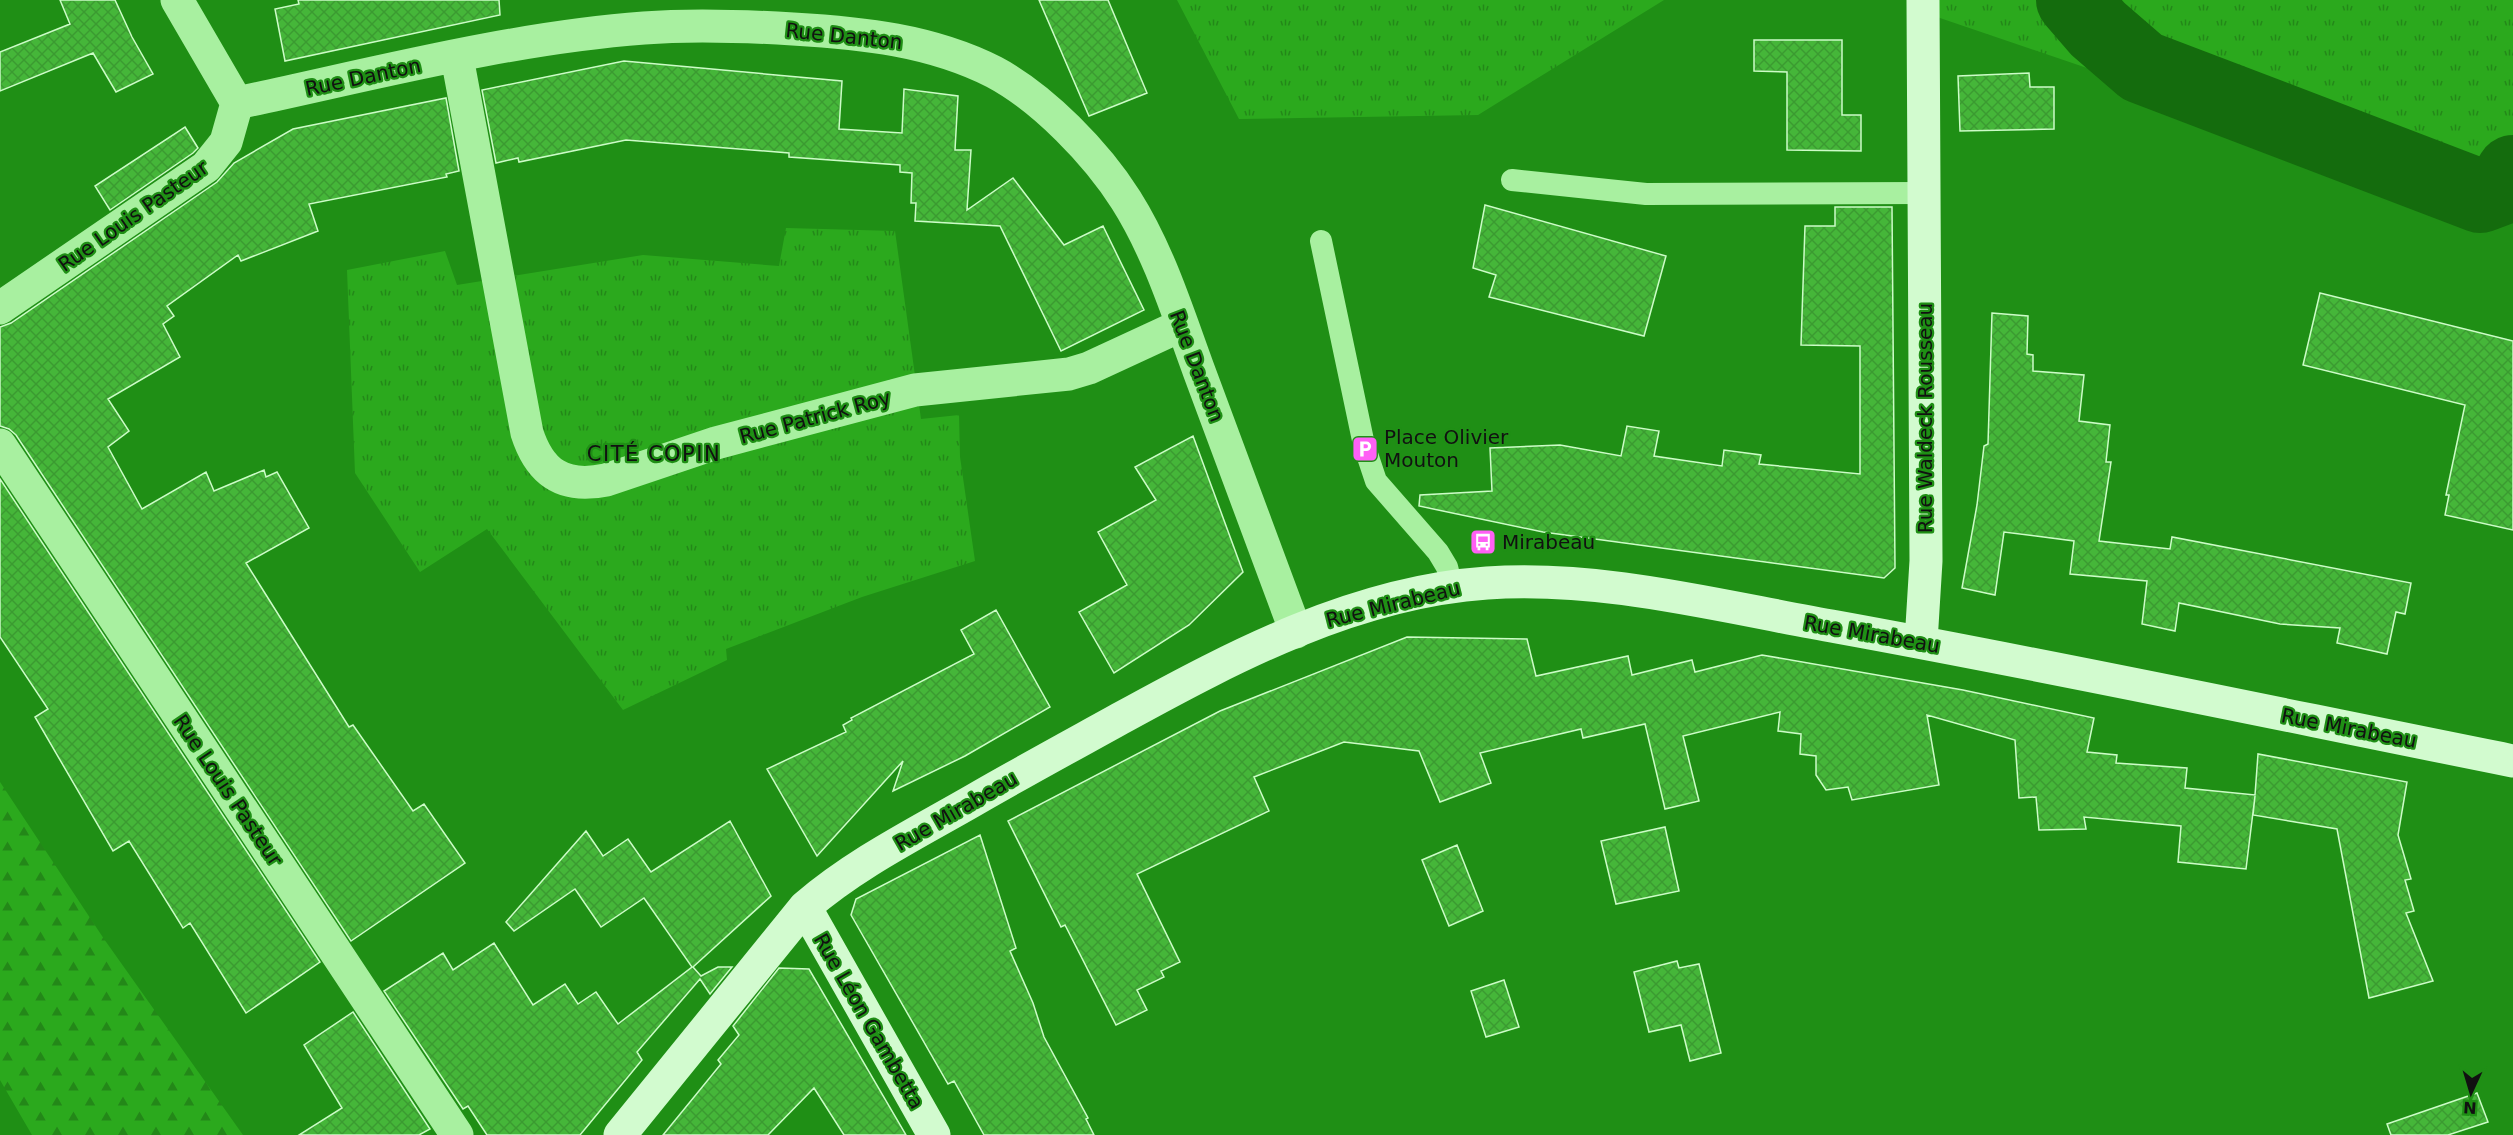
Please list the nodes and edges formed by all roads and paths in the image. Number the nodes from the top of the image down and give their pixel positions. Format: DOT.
graph roads {
  1 [pos="177,0"];
  2 [pos="1923,0"];
  3 [pos="457,57"];
  4 [pos="237,103"];
  5 [pos="1512,180"];
  6 [pos="1924,193"];
  7 [pos="1321,241"];
  8 [pos="0,308"];
  9 [pos="1182,325"];
  10 [pos="0,446"];
  11 [pos="1452,587"];
  12 [pos="1296,632"];
  13 [pos="1921,642"];
  14 [pos="2513,761"];
  15 [pos="804,907"];
  16 [pos="457,1135"];
  17 [pos="620,1135"];
  18 [pos="933,1135"];
  1 -- 4 [label="street"];
  2 -- 6 [label="street, Rue Waldeck Rousseau"];
  3 -- 4 [label="street, Rue Danton"];
  3 -- 9 [label="street, Rue Danton"];
  3 -- 9 [label="street, Rue Patrick Roy"];
  4 -- 8 [label="street, Rue Louis Pasteur"];
  5 -- 6 [label="lane"];
  6 -- 13 [label="street, Rue Waldeck Rousseau"];
  7 -- 11 [label="lane"];
  9 -- 12 [label="street, Rue Danton"];
  10 -- 16 [label="street, Rue Louis Pasteur"];
  11 -- 12 [label="street, Rue Mirabeau"];
  11 -- 13 [label="street, Rue Mirabeau"];
  12 -- 15 [label="street, Rue Mirabeau"];
  13 -- 14 [label="street, Rue Mirabeau"];
  15 -- 17 [label="street, Rue Mirabeau"];
  15 -- 18 [label="street, Rue Léon Gambetta"];
}
